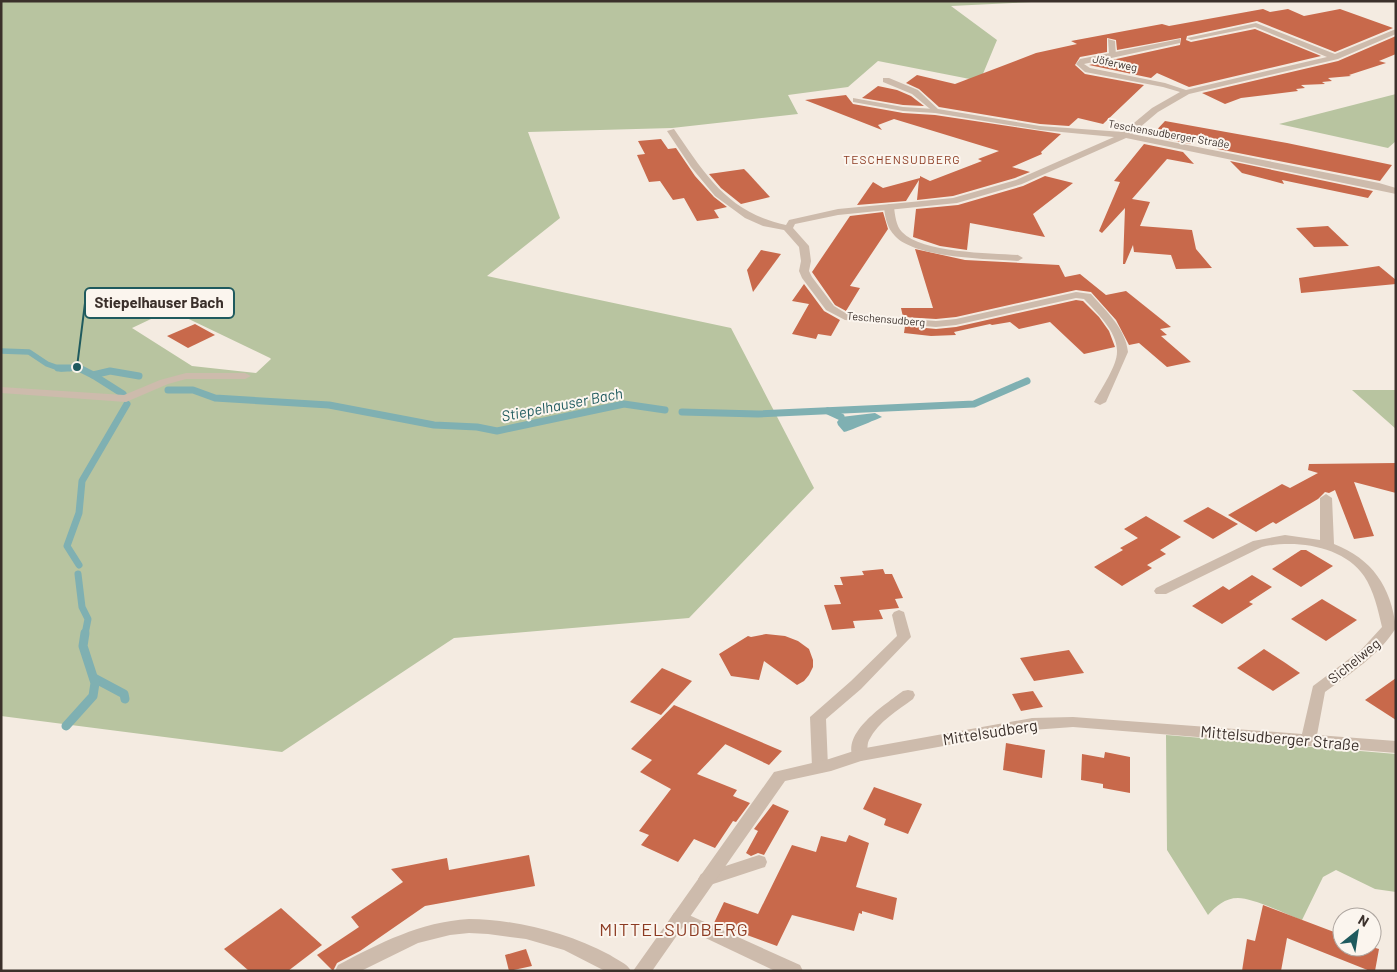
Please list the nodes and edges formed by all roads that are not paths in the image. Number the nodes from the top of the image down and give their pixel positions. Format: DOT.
graph roads {
  1 [pos="1395,32"];
  2 [pos="1191,38"];
  3 [pos="1111,41"];
  4 [pos="1177,41"];
  5 [pos="1113,54"];
  6 [pos="1335,57"];
  7 [pos="886,80"];
  8 [pos="1186,92"];
  9 [pos="856,100"];
  10 [pos="935,111"];
  11 [pos="671,131"];
  12 [pos="1125,135"];
  13 [pos="1396,191"];
  14 [pos="889,207"];
  15 [pos="788,228"];
  16 [pos="1018,258"];
  17 [pos="245,376"];
  18 [pos="1,390"];
  19 [pos="1100,402"];
  20 [pos="1326,498"];
  21 [pos="1327,545"];
  22 [pos="1161,591"];
  23 [pos="899,615"];
  24 [pos="908,696"];
  25 [pos="1164,728"];
  26 [pos="1308,741"];
  27 [pos="1396,747"];
  28 [pos="860,755"];
  29 [pos="820,767"];
  30 [pos="759,862"];
  31 [pos="707,879"];
  32 [pos="680,918"];
  33 [pos="344,971"];
  34 [pos="622,971"];
  35 [pos="642,971"];
  36 [pos="794,971"];
  1 -- 6 [label="street"];
  2 -- 6 [label="street"];
  3 -- 5 [label="street"];
  4 -- 5 [label="street, Jöferweg"];
  5 -- 8 [label="street, Jöferweg"];
  6 -- 8 [label="street"];
  7 -- 10 [label="street"];
  8 -- 12 [label="street"];
  9 -- 10 [label="street, Teschensudberger Straße"];
  10 -- 12 [label="street, Teschensudberger Straße"];
  11 -- 15 [label="street"];
  12 -- 13 [label="street, Teschensudberger Straße"];
  12 -- 14 [label="street"];
  14 -- 15 [label="street"];
  14 -- 16 [label="street"];
  15 -- 19 [label="street, Teschensudberg"];
  17 -- 18 [label="street"];
  20 -- 21 [label="street"];
  21 -- 22 [label="street, Sichelweg"];
  21 -- 26 [label="street, Sichelweg"];
  23 -- 29 [label="street"];
  24 -- 28 [label="street"];
  25 -- 26 [label="street, Mittelsudberger Straße"];
  25 -- 28 [label="street, Mittelsudberg"];
  26 -- 27 [label="street, Mittelsudberger Straße"];
  28 -- 29 [label="street, Mittelsudberg"];
  29 -- 31 [label="street, Mittelsudberg"];
  30 -- 31 [label="street"];
  31 -- 32 [label="street, Mittelsudberg"];
  32 -- 35 [label="street, Mittelsudberg"];
  32 -- 36 [label="street"];
  33 -- 34 [label="street"];
}
